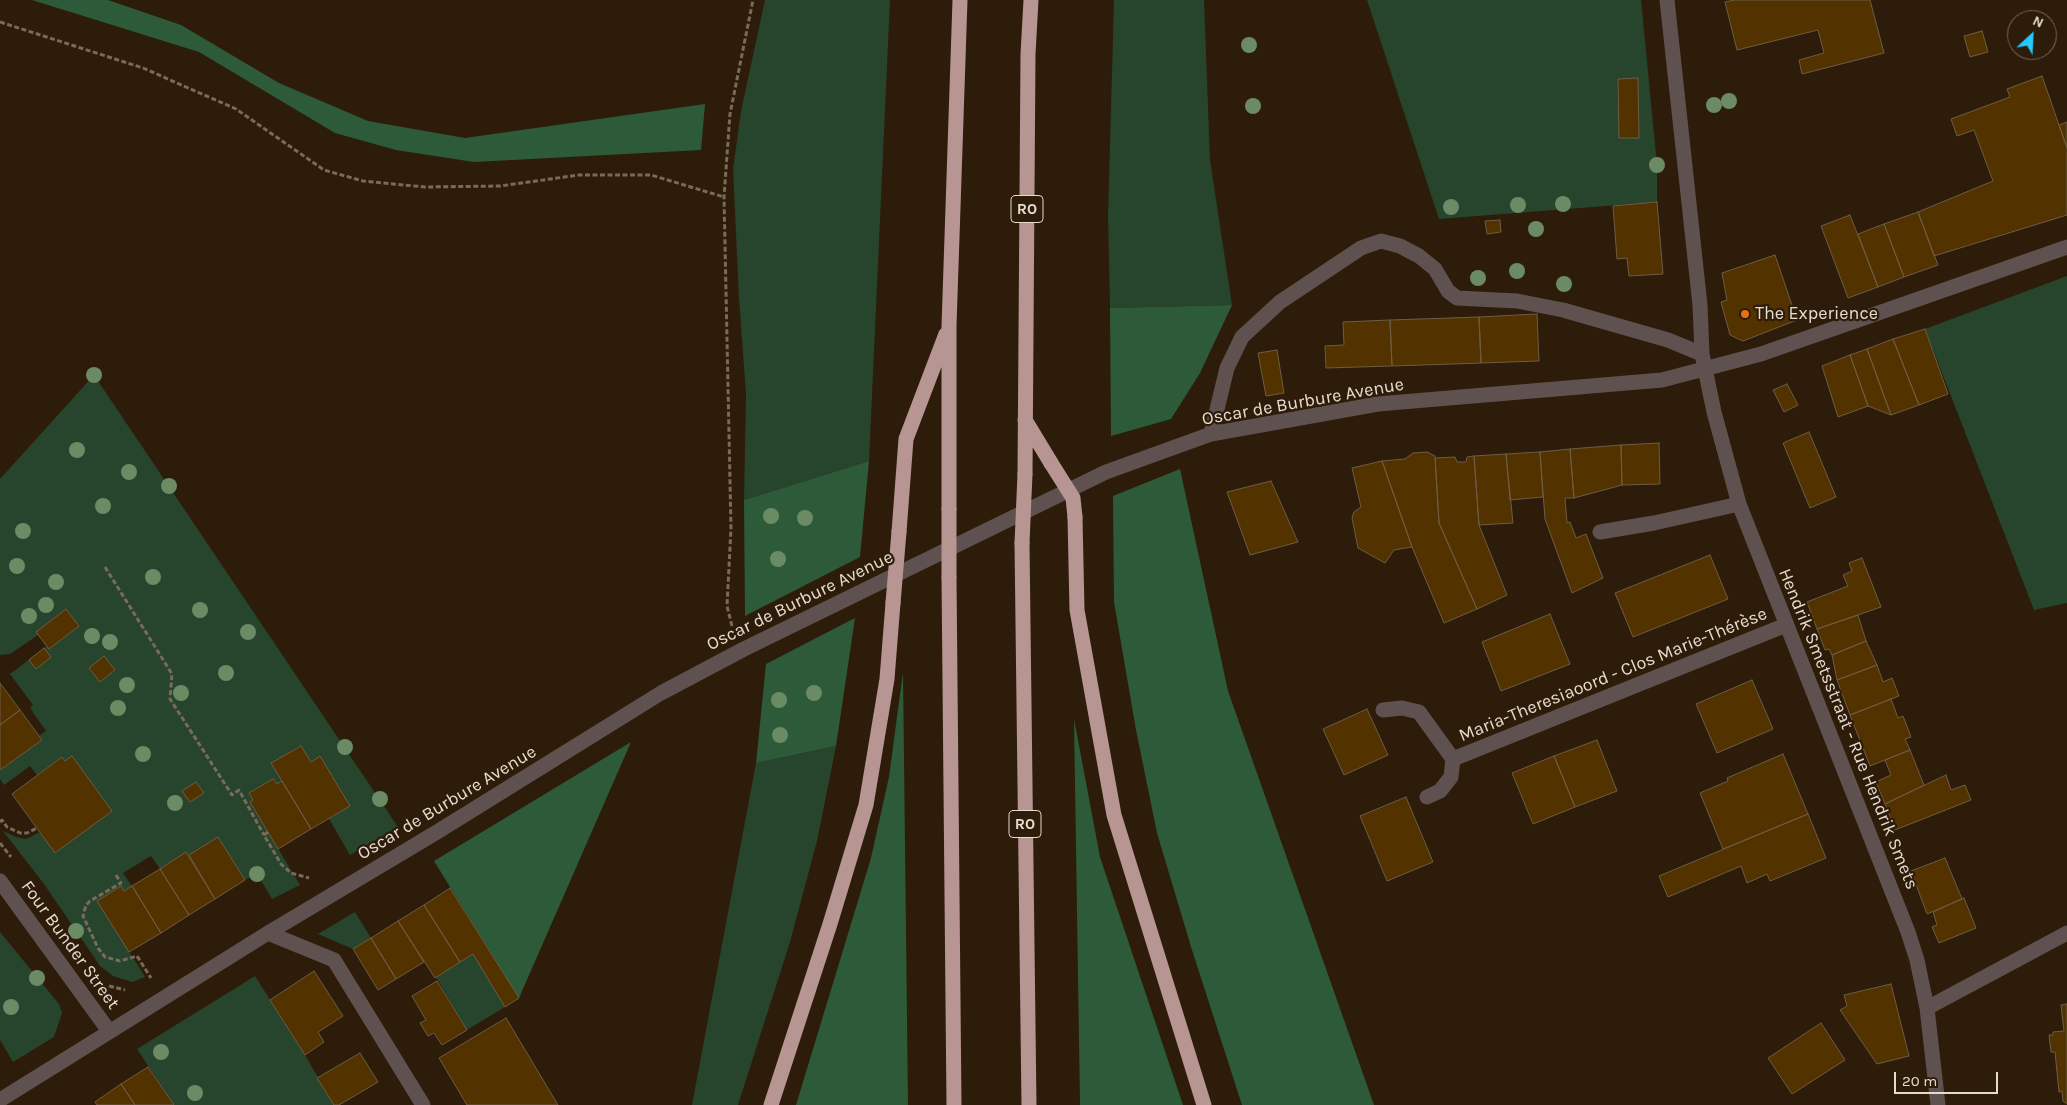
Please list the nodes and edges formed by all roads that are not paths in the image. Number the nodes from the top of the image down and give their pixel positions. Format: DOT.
graph roads {
  1 [pos="960,0"];
  2 [pos="1031,0"];
  3 [pos="1667,0"];
  4 [pos="2067,247"];
  5 [pos="949,326"];
  6 [pos="1702,354"];
  7 [pos="1704,370"];
  8 [pos="1024,419"];
  9 [pos="1211,434"];
  10 [pos="1739,504"];
  11 [pos="1600,532"];
  12 [pos="1786,625"];
  13 [pos="1383,710"];
  14 [pos="1454,759"];
  15 [pos="1427,797"];
  16 [pos="0,881"];
  17 [pos="268,933"];
  18 [pos="2067,933"];
  19 [pos="1927,1008"];
  20 [pos="110,1031"];
  21 [pos="0,1100"];
  22 [pos="424,1105"];
  23 [pos="771,1105"];
  24 [pos="954,1105"];
  25 [pos="1029,1105"];
  26 [pos="1204,1105"];
  27 [pos="1938,1105"];
  1 -- 5 [label="highway"];
  2 -- 8 [label="highway, R0"];
  3 -- 6 [label="street, Hendrik Smetsstraat - Rue Hendrik Smets"];
  4 -- 7 [label="street, Oscar de Burbure Avenue"];
  5 -- 23 [label="highway, bridge"];
  5 -- 24 [label="highway, bridge"];
  6 -- 7 [label="street, Hendrik Smetsstraat - Rue Hendrik Smets"];
  6 -- 9 [label="street"];
  7 -- 9 [label="street, Oscar de Burbure Avenue"];
  7 -- 10 [label="street, Hendrik Smetsstraat - Rue Hendrik Smets"];
  8 -- 25 [label="highway, R0, bridge"];
  8 -- 26 [label="highway, bridge"];
  9 -- 17 [label="street, Oscar de Burbure Avenue"];
  10 -- 11 [label="street"];
  10 -- 12 [label="street, Hendrik Smetsstraat - Rue Hendrik Smets"];
  12 -- 14 [label="street, Maria-Theresiaoord - Clos Marie-Thérèse"];
  12 -- 19 [label="street, Hendrik Smetsstraat - Rue Hendrik Smets"];
  13 -- 14 [label="street"];
  14 -- 15 [label="street"];
  16 -- 20 [label="street, Four Bunder Street"];
  17 -- 20 [label="street, Oscar de Burbure Avenue"];
  17 -- 22 [label="street"];
  18 -- 19 [label="street"];
  19 -- 27 [label="street, Hendrik Smetsstraat - Rue Hendrik Smets"];
  20 -- 21 [label="street, Oscar de Burbure Avenue"];
}
